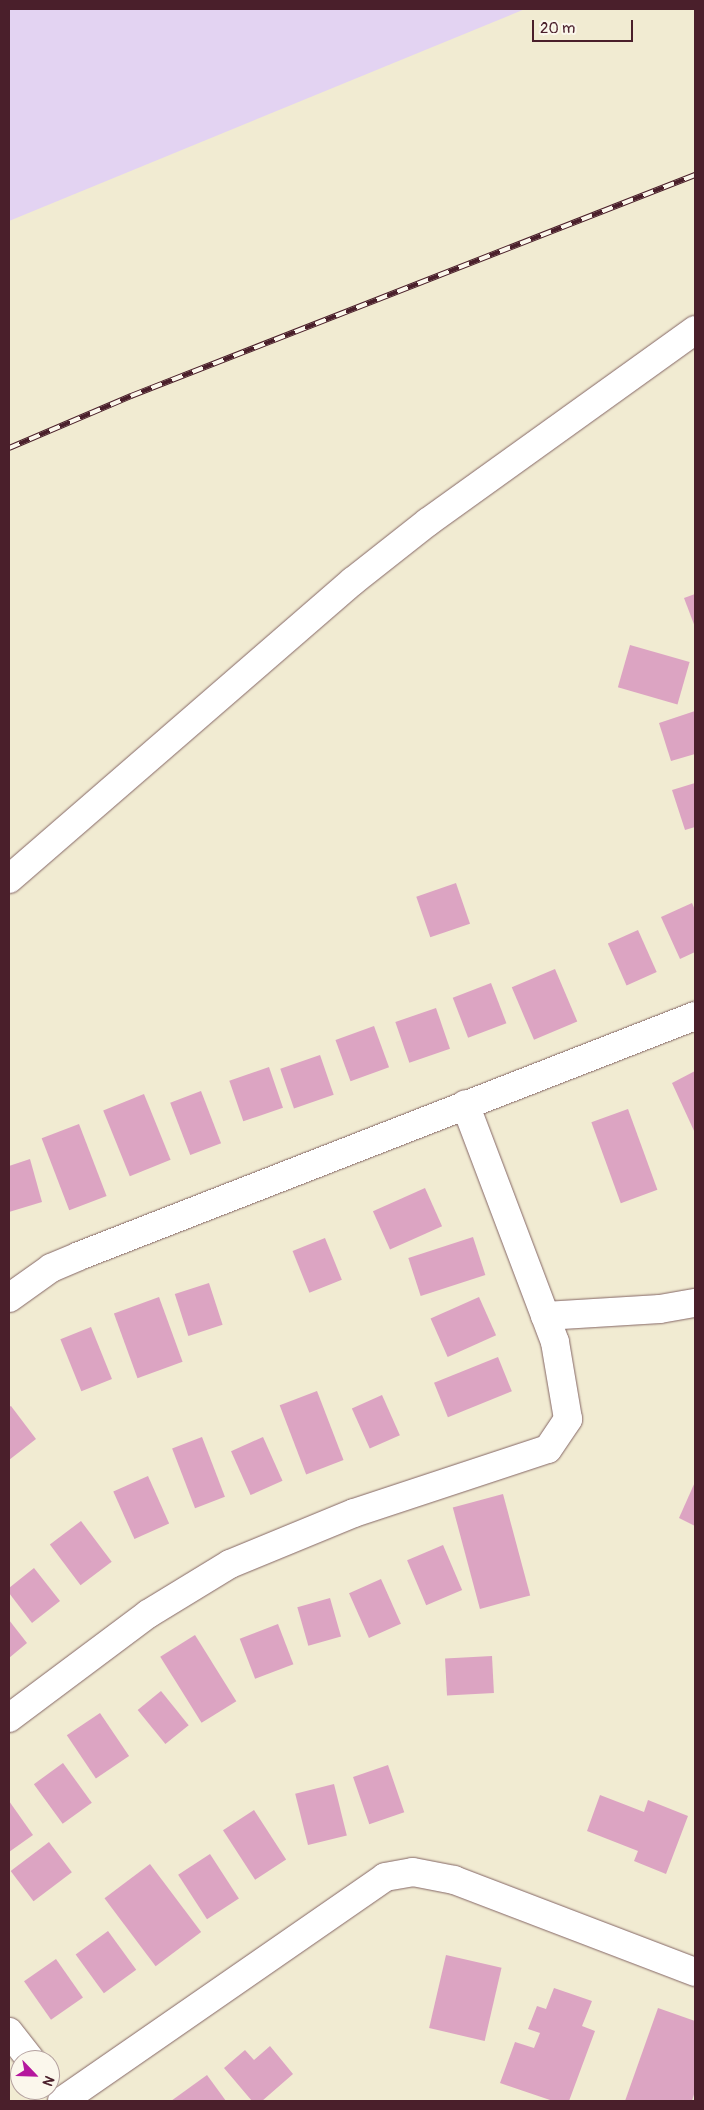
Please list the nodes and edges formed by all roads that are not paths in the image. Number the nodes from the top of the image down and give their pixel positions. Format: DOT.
graph roads {
  1 [pos="695,330"];
  2 [pos="9,879"];
  3 [pos="695,1016"];
  4 [pos="465,1104"];
  5 [pos="9,1298"];
  6 [pos="695,1303"];
  7 [pos="545,1316"];
  8 [pos="9,1718"];
  9 [pos="695,1972"];
  10 [pos="9,2032"];
  11 [pos="23,2050"];
  12 [pos="60,2094"];
  1 -- 2 [label="street"];
  3 -- 4 [label="street"];
  4 -- 5 [label="street"];
  4 -- 7 [label="street"];
  6 -- 7 [label="street"];
  7 -- 8 [label="street"];
  9 -- 12 [label="street"];
  10 -- 11 [label="street"];
}
